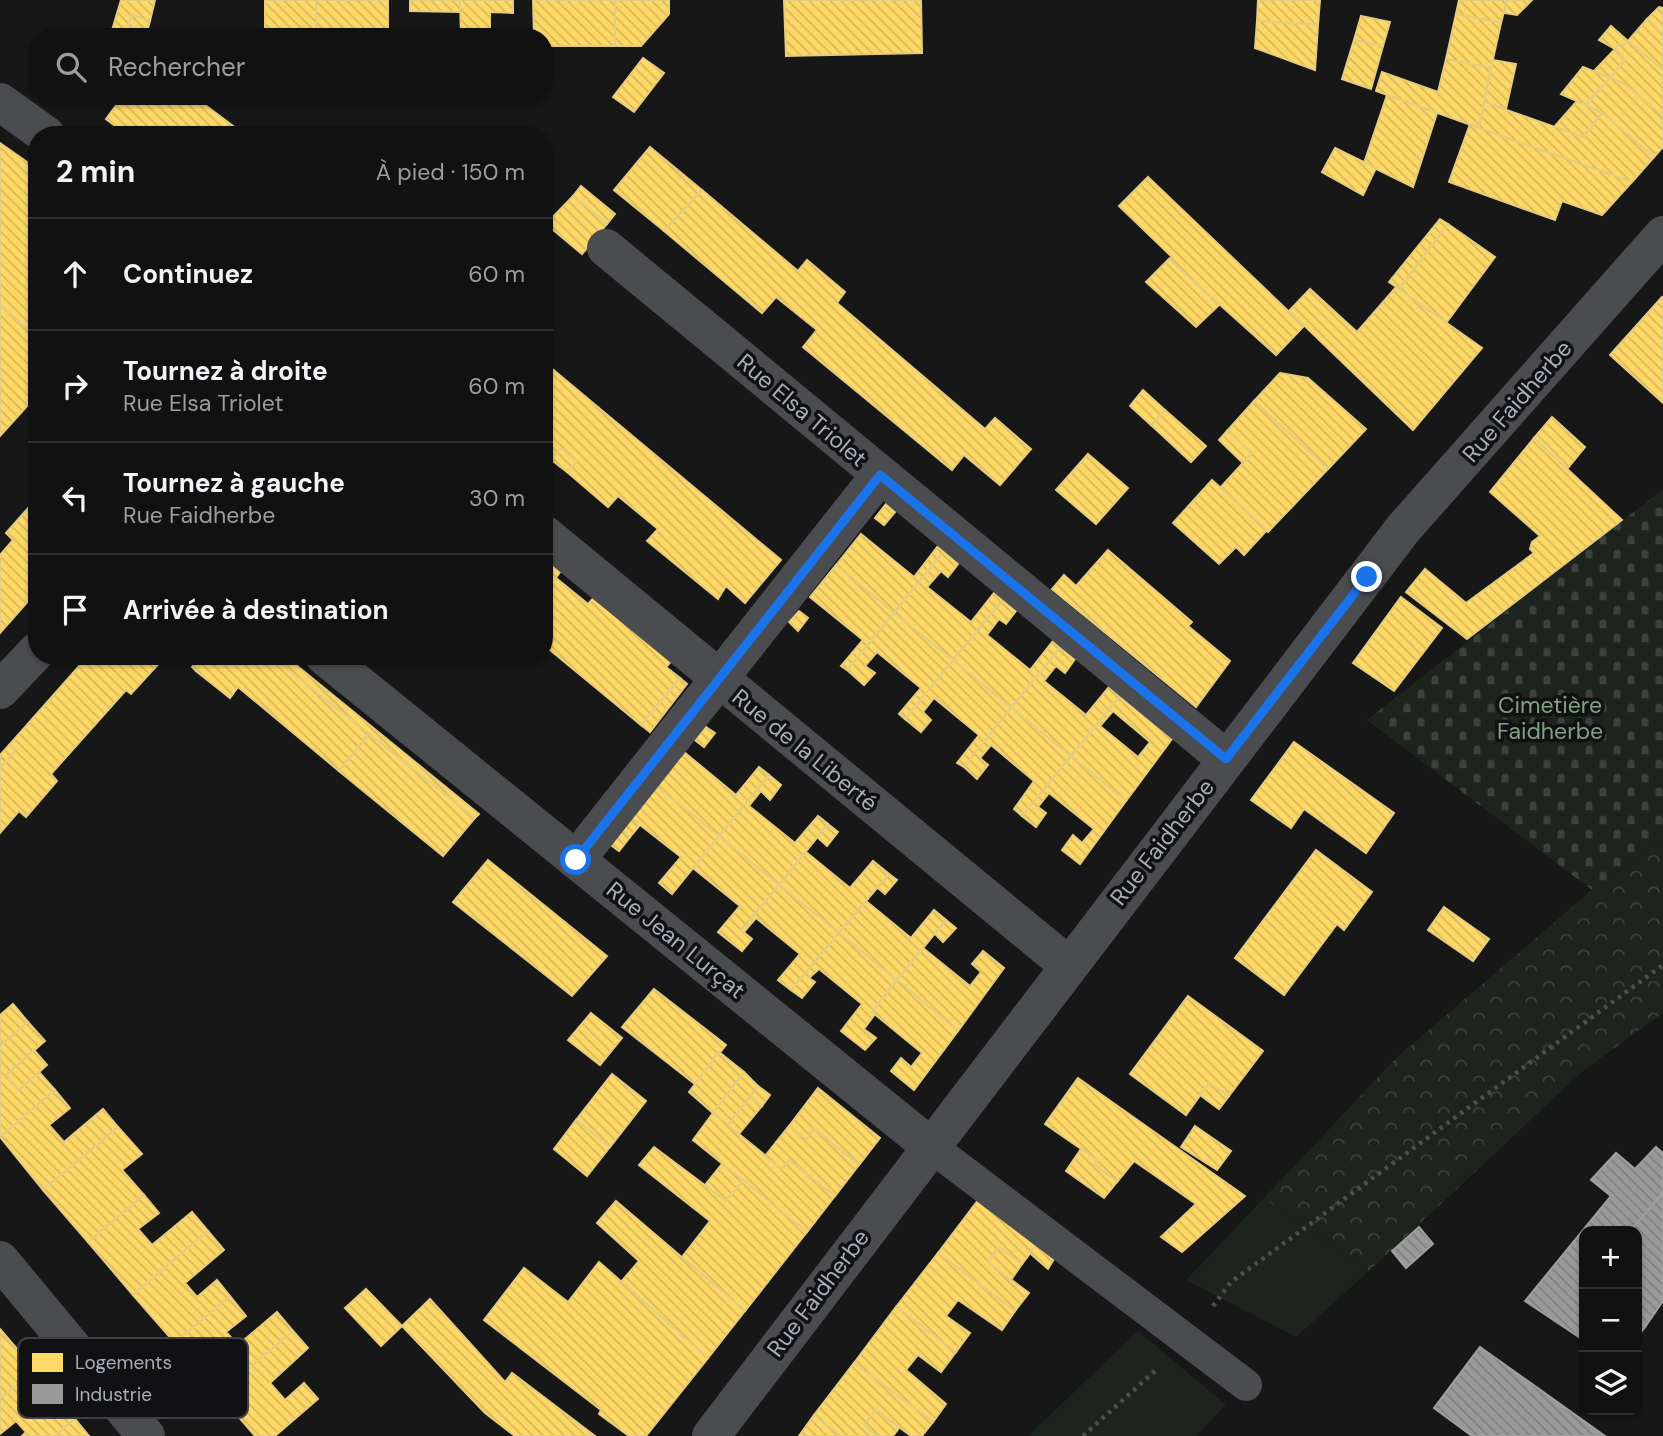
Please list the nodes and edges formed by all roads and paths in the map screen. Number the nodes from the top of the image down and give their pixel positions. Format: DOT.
graph roads {
  1 [pos="0,102"];
  2 [pos="33,126"];
  3 [pos="1663,235"];
  4 [pos="606,248"];
  5 [pos="880,475"];
  6 [pos="553,541"];
  7 [pos="28,660"];
  8 [pos="335,665"];
  9 [pos="719,679"];
  10 [pos="0,690"];
  11 [pos="1226,759"];
  12 [pos="576,860"];
  13 [pos="1068,965"];
  14 [pos="1663,965"];
  15 [pos="930,1146"];
  16 [pos="0,1260"];
  17 [pos="65,1338"];
  18 [pos="1188,1339"];
  19 [pos="1246,1385"];
  20 [pos="131,1418"];
  21 [pos="146,1436"];
  22 [pos="711,1436"];
  23 [pos="1083,1436"];
  1 -- 2 [label="street"];
  3 -- 11 [label="street, Rue Faidherbe"];
  4 -- 5 [label="street, Rue Elsa Triolet"];
  5 -- 9 [label="street"];
  5 -- 11 [label="street, Rue Elsa Triolet"];
  6 -- 9 [label="street, Rue de la Liberté"];
  7 -- 10 [label="street"];
  8 -- 12 [label="street, Rue Jean Lurçat"];
  9 -- 12 [label="street"];
  9 -- 13 [label="street, Rue de la Liberté"];
  11 -- 13 [label="street, Rue Faidherbe"];
  12 -- 15 [label="street, Rue Jean Lurçat"];
  13 -- 15 [label="street, Rue Faidherbe"];
  14 -- 18 [label="path"];
  15 -- 18 [label="lane"];
  15 -- 22 [label="street, Rue Faidherbe"];
  16 -- 17 [label="street"];
  18 -- 19 [label="lane"];
  18 -- 23 [label="path"];
  20 -- 21 [label="street"];
}
